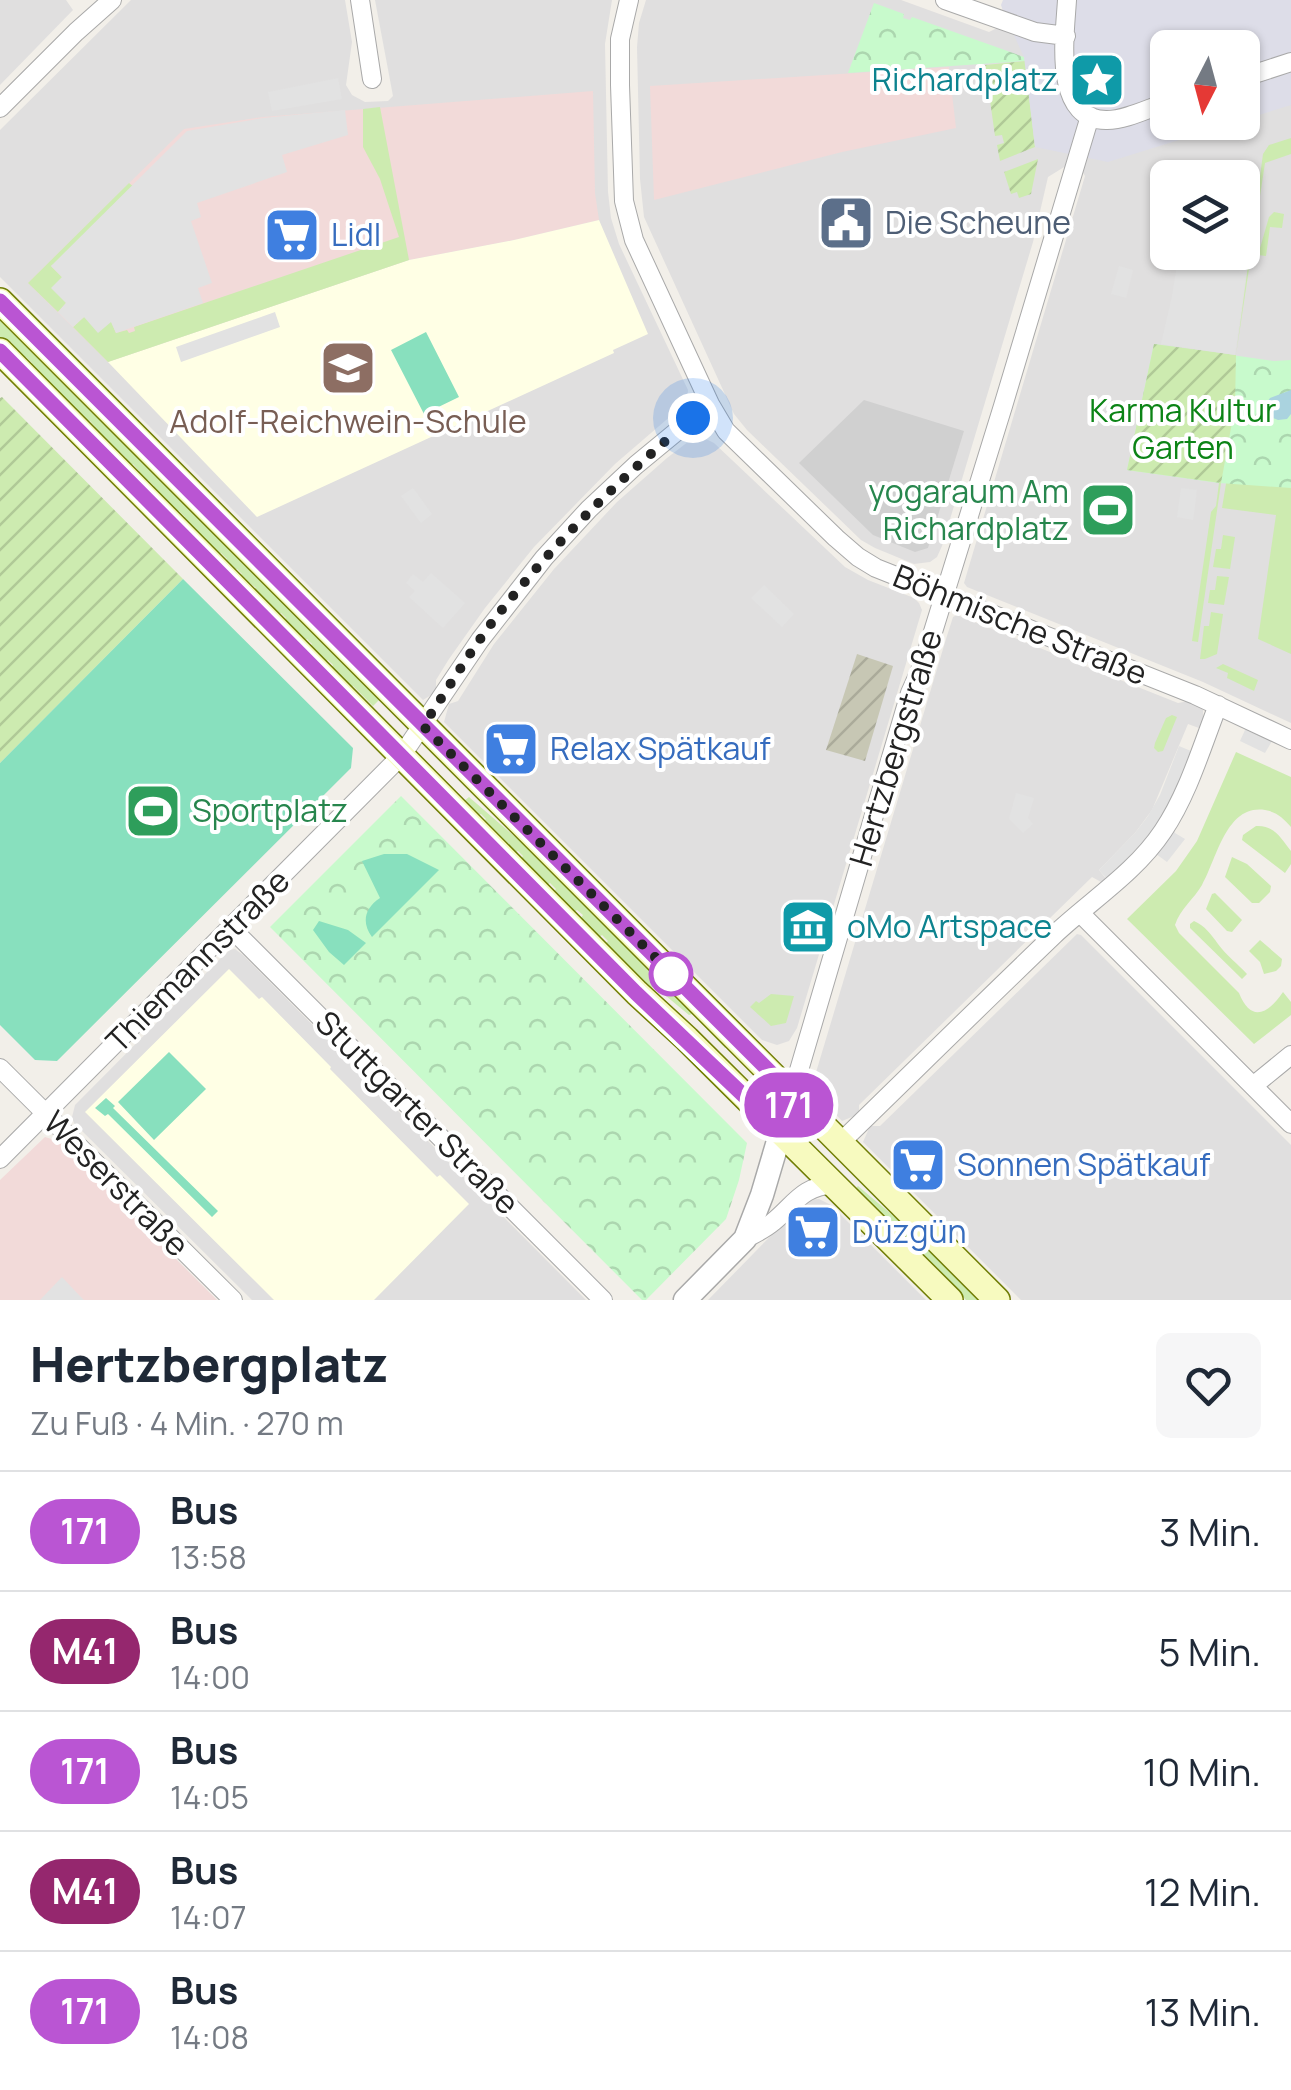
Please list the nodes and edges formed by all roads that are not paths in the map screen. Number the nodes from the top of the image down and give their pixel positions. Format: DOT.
graph roads {
  1 [pos="112,0"];
  2 [pos="360,0"];
  3 [pos="630,0"];
  4 [pos="944,0"];
  5 [pos="1068,0"];
  6 [pos="91,6"];
  7 [pos="1066,36"];
  8 [pos="1291,62"];
  9 [pos="1260,72"];
  10 [pos="372,80"];
  11 [pos="1150,107"];
  12 [pos="0,108"];
  13 [pos="1090,116"];
  14 [pos="0,301"];
  15 [pos="0,351"];
  16 [pos="710,404"];
  17 [pos="943,594"];
  18 [pos="1218,705"];
  19 [pos="423,726"];
  20 [pos="1291,740"];
  21 [pos="402,755"];
  22 [pos="1081,914"];
  23 [pos="230,928"];
  24 [pos="1291,1056"];
  25 [pos="0,1068"];
  26 [pos="1253,1086"];
  27 [pos="792,1094"];
  28 [pos="46,1113"];
  29 [pos="1291,1124"];
  30 [pos="781,1131"];
  31 [pos="841,1142"];
  32 [pos="0,1158"];
  33 [pos="834,1184"];
  34 [pos="745,1239"];
  35 [pos="232,1300"];
  36 [pos="603,1300"];
  37 [pos="685,1300"];
  38 [pos="950,1300"];
  39 [pos="996,1300"];
  1 -- 6 [label="street"];
  2 -- 10 [label="street"];
  3 -- 16 [label="street, Böhmische Straße"];
  4 -- 7 [label="street"];
  5 -- 7 [label="street"];
  6 -- 12 [label="street"];
  7 -- 13 [label="street"];
  8 -- 9 [label="street"];
  11 -- 13 [label="street"];
  13 -- 17 [label="street, Hertzbergstraße"];
  14 -- 19 [label="main road"];
  15 -- 21 [label="main road"];
  16 -- 17 [label="street, Böhmische Straße"];
  16 -- 19 [label="street, Thiemannstraße"];
  17 -- 18 [label="street, Böhmische Straße"];
  17 -- 27 [label="street, Hertzbergstraße"];
  18 -- 20 [label="street, Böhmische Straße"];
  18 -- 22 [label="street"];
  19 -- 21 [label="street, Thiemannstraße"];
  19 -- 27 [label="main road"];
  21 -- 23 [label="street, Thiemannstraße"];
  21 -- 30 [label="main road"];
  22 -- 26 [label="street"];
  22 -- 31 [label="street"];
  23 -- 28 [label="street, Thiemannstraße"];
  23 -- 36 [label="street, Stuttgarter Straße"];
  24 -- 26 [label="street"];
  25 -- 28 [label="street, Weserstraße"];
  26 -- 29 [label="street"];
  27 -- 30 [label="street"];
  27 -- 31 [label="main road"];
  28 -- 32 [label="street, Thiemannstraße"];
  28 -- 35 [label="street, Weserstraße"];
  30 -- 33 [label="main road"];
  30 -- 34 [label="street"];
  31 -- 39 [label="main road"];
  33 -- 34 [label="street"];
  33 -- 38 [label="main road"];
  34 -- 37 [label="street"];
}
